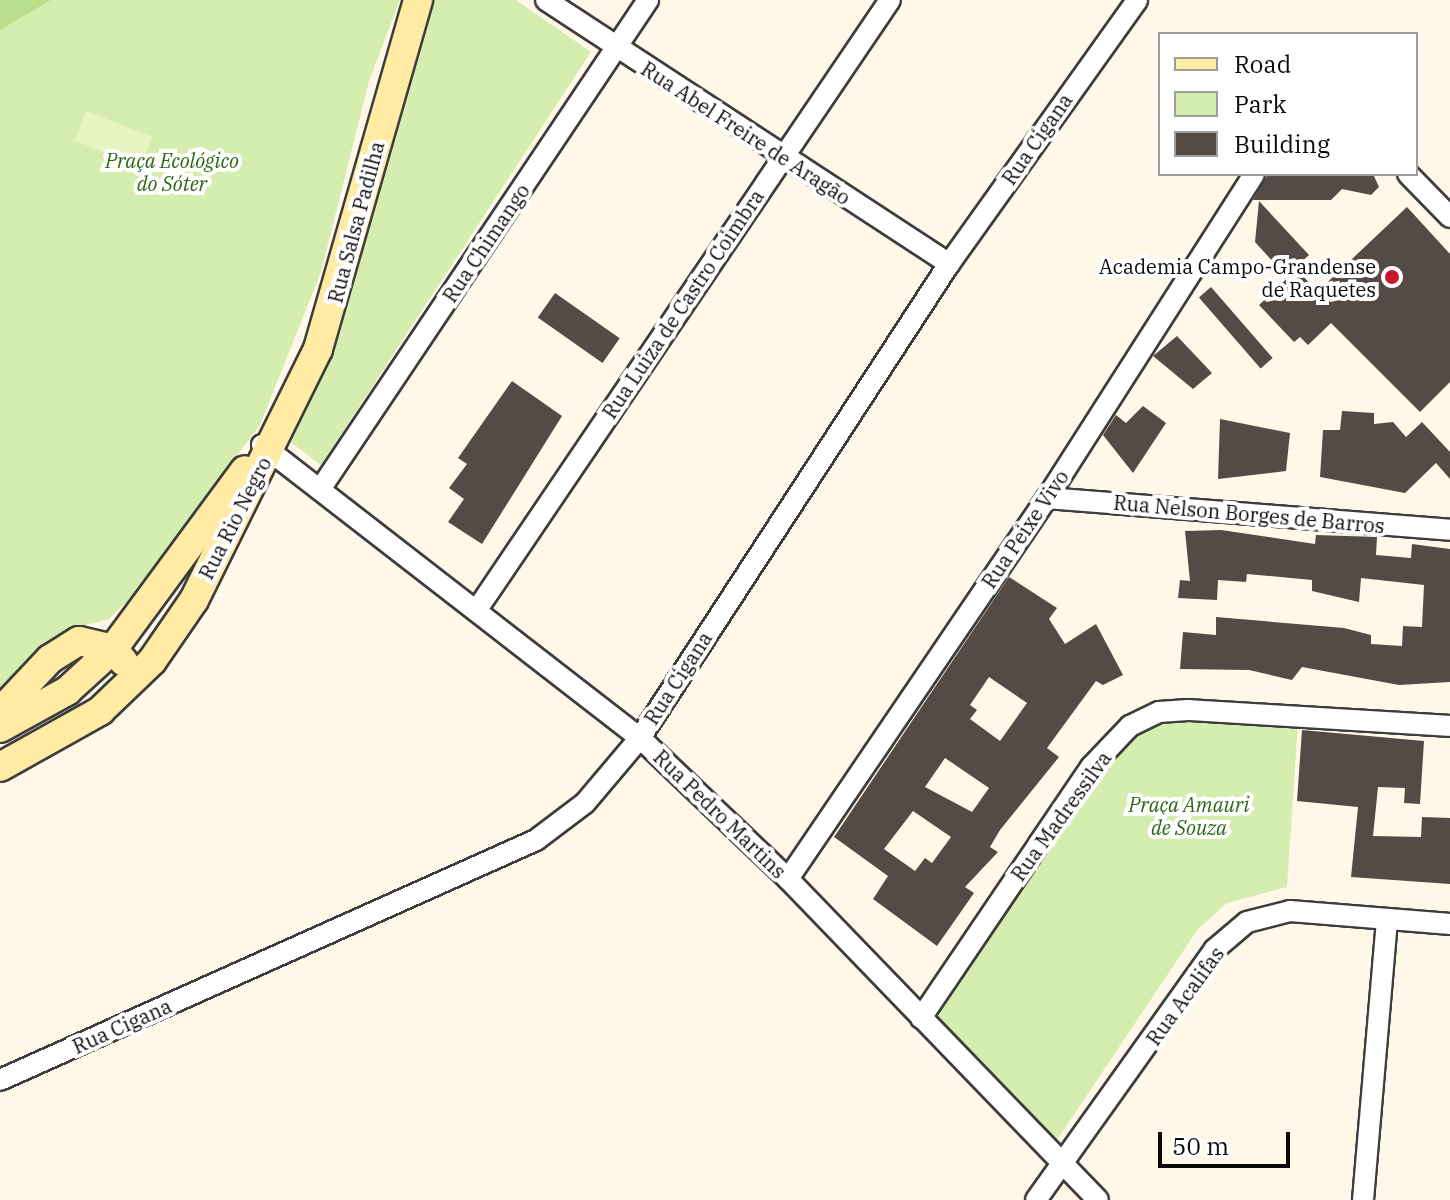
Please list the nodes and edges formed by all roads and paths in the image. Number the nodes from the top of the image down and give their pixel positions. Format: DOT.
graph roads {
  1 [pos="418,0"];
  2 [pos="546,0"];
  3 [pos="648,0"];
  4 [pos="890,0"];
  5 [pos="1137,3"];
  6 [pos="616,49"];
  7 [pos="783,156"];
  8 [pos="1253,176"];
  9 [pos="1410,176"];
  10 [pos="1450,217"];
  11 [pos="949,264"];
  12 [pos="269,444"];
  13 [pos="323,485"];
  14 [pos="1047,498"];
  15 [pos="1450,530"];
  16 [pos="478,608"];
  17 [pos="113,649"];
  18 [pos="0,712"];
  19 [pos="1450,726"];
  20 [pos="0,728"];
  21 [pos="76,728"];
  22 [pos="640,738"];
  23 [pos="32,753"];
  24 [pos="0,767"];
  25 [pos="0,778"];
  26 [pos="788,879"];
  27 [pos="1387,919"];
  28 [pos="1450,924"];
  29 [pos="921,1018"];
  30 [pos="0,1080"];
  31 [pos="1064,1168"];
  32 [pos="1036,1200"];
  33 [pos="1098,1200"];
  34 [pos="1363,1200"];
  1 -- 12 [label="main road, Rua Salsa Padilha"];
  2 -- 6 [label="street, Rua Abel Freire de Aragão"];
  3 -- 6 [label="street, Rua Chimango"];
  4 -- 7 [label="street, Rua Luiza de Castro Coimbra"];
  5 -- 11 [label="street, Rua Cigana"];
  6 -- 7 [label="street, Rua Abel Freire de Aragão"];
  6 -- 13 [label="street, Rua Chimango"];
  7 -- 11 [label="street, Rua Abel Freire de Aragão"];
  7 -- 16 [label="street, Rua Luiza de Castro Coimbra"];
  8 -- 14 [label="street, Rua Peixe Vivo"];
  9 -- 10 [label="street"];
  11 -- 22 [label="street, Rua Cigana"];
  12 -- 13 [label="street, Rua Pedro Martins"];
  12 -- 17 [label="main road, Rua Rio Negro"];
  12 -- 21 [label="main road, Rua Rio Negro"];
  13 -- 16 [label="street, Rua Pedro Martins"];
  14 -- 15 [label="street, Rua Nelson Borges de Barros"];
  14 -- 26 [label="street, Rua Peixe Vivo"];
  16 -- 22 [label="street, Rua Pedro Martins"];
  17 -- 18 [label="main road"];
  17 -- 20 [label="main road, Rua Rio Negro"];
  17 -- 21 [label="main road"];
  19 -- 29 [label="street, Rua Madressilva"];
  21 -- 23 [label="main road, Rua Rio Negro"];
  22 -- 26 [label="street, Rua Pedro Martins"];
  22 -- 30 [label="street, Rua Cigana"];
  23 -- 24 [label="main road, Rua Rio Negro"];
  23 -- 25 [label="main road"];
  26 -- 29 [label="street, Rua Pedro Martins"];
  27 -- 28 [label="street, Rua Acalifas"];
  27 -- 31 [label="street, Rua Acalifas"];
  27 -- 34 [label="street"];
  29 -- 31 [label="street, Rua Pedro Martins"];
  31 -- 32 [label="street, Rua Acalifas"];
  31 -- 33 [label="street, Rua Pedro Martins"];
}
